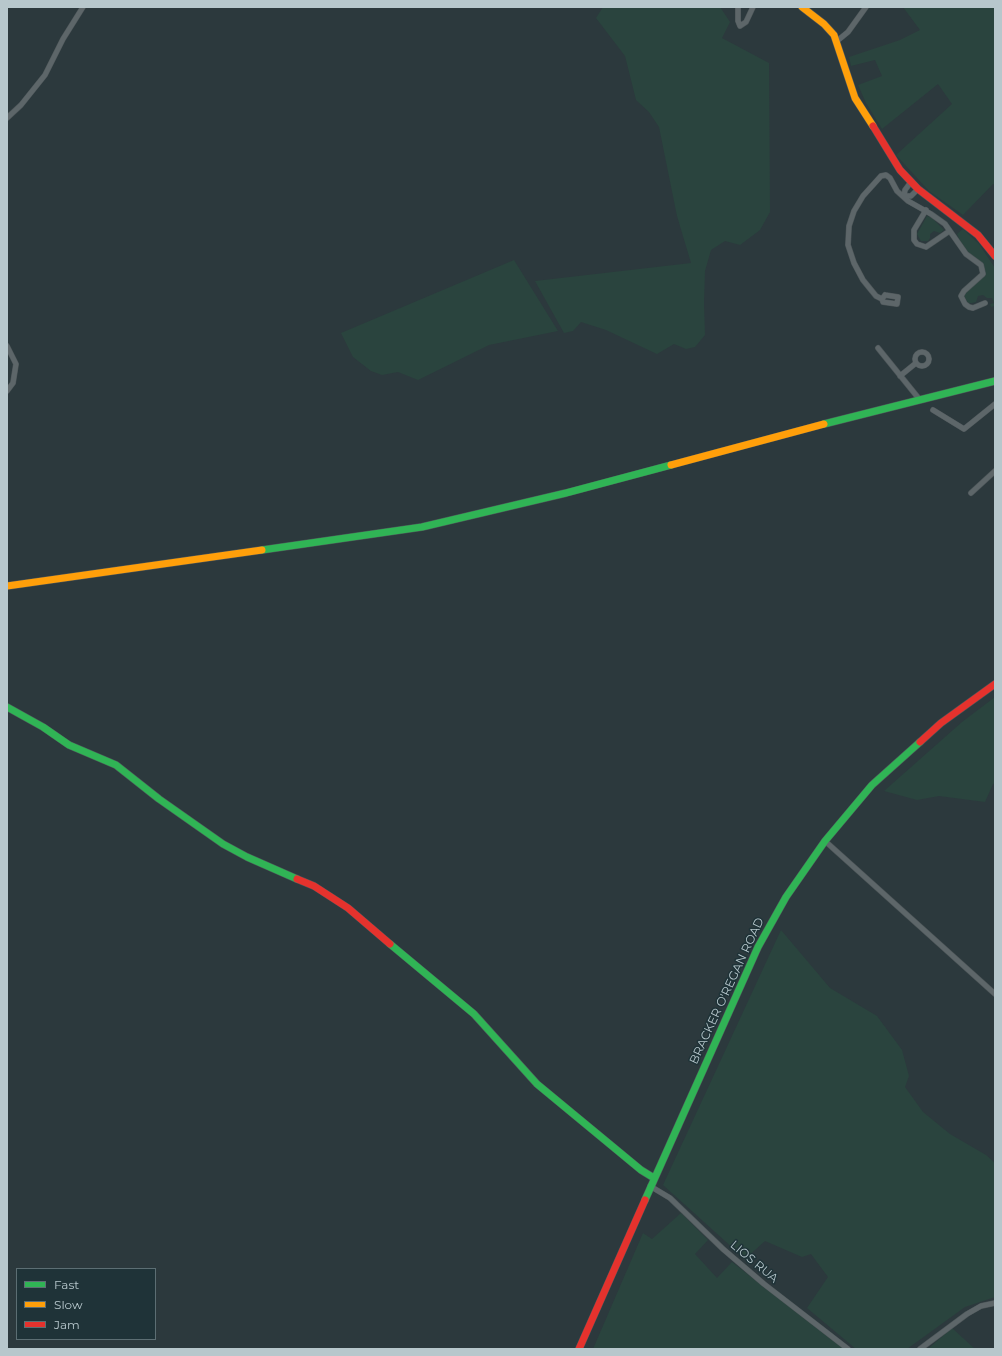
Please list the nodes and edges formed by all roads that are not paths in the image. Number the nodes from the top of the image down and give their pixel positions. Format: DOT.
graph roads {
  1 [pos="83,7"];
  2 [pos="738,7"];
  3 [pos="753,7"];
  4 [pos="802,7"];
  5 [pos="866,7"];
  6 [pos="837,41"];
  7 [pos="7,118"];
  8 [pos="911,182"];
  9 [pos="918,189"];
  10 [pos="904,196"];
  11 [pos="926,210"];
  12 [pos="948,232"];
  13 [pos="995,256"];
  14 [pos="882,299"];
  15 [pos="985,303"];
  16 [pos="7,346"];
  17 [pos="878,348"];
  18 [pos="916,363"];
  19 [pos="900,376"];
  20 [pos="995,381"];
  21 [pos="7,391"];
  22 [pos="920,400"];
  23 [pos="995,404"];
  24 [pos="933,410"];
  25 [pos="995,471"];
  26 [pos="971,493"];
  27 [pos="7,586"];
  28 [pos="995,684"];
  29 [pos="7,707"];
  30 [pos="825,841"];
  31 [pos="995,994"];
  32 [pos="654,1178"];
  33 [pos="650,1186"];
  34 [pos="995,1303"];
  35 [pos="579,1349"];
  36 [pos="848,1349"];
  37 [pos="920,1349"];
  1 -- 7 [label="street"];
  2 -- 3 [label="street"];
  4 -- 6 [label="street"];
  5 -- 6 [label="street"];
  6 -- 8 [label="street"];
  8 -- 9 [label="street"];
  8 -- 10 [label="street"];
  9 -- 10 [label="street"];
  9 -- 13 [label="street"];
  10 -- 11 [label="street"];
  10 -- 14 [label="street"];
  11 -- 12 [label="street"];
  11 -- 15 [label="street"];
  16 -- 21 [label="street"];
  17 -- 19 [label="street"];
  18 -- 19 [label="street"];
  19 -- 22 [label="street"];
  20 -- 22 [label="street"];
  22 -- 27 [label="street"];
  23 -- 24 [label="street"];
  25 -- 26 [label="street"];
  28 -- 30 [label="street, BRACKER O'REGAN ROAD"];
  29 -- 32 [label="street"];
  30 -- 31 [label="street"];
  30 -- 32 [label="street, BRACKER O'REGAN ROAD"];
  32 -- 33 [label="street, BRACKER O'REGAN ROAD"];
  33 -- 35 [label="street, BRACKER O'REGAN ROAD"];
  33 -- 36 [label="street, LIOS RUA"];
  34 -- 37 [label="street"];
}
